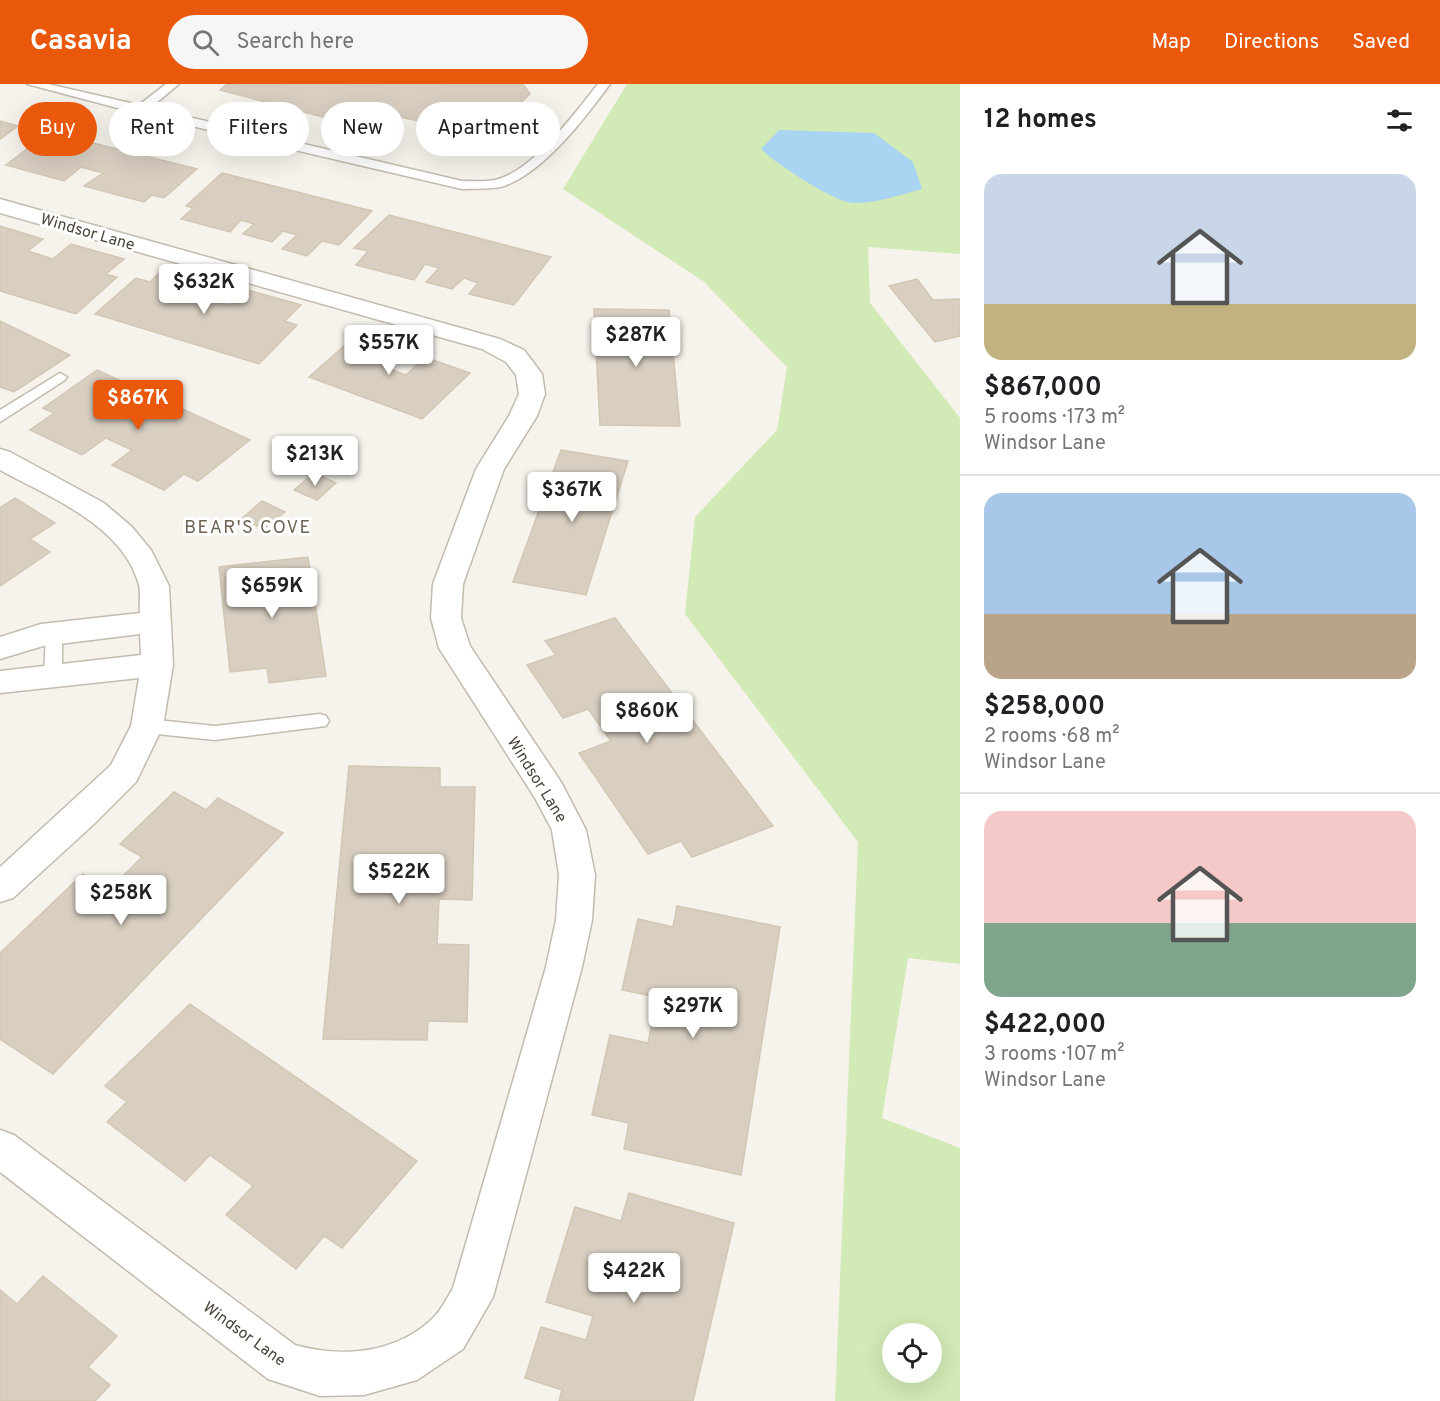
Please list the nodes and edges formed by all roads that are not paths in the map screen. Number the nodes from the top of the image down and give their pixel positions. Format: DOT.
graph roads {
  1 [pos="33,84"];
  2 [pos="173,84"];
  3 [pos="604,84"];
  4 [pos="109,102"];
  5 [pos="151,102"];
  6 [pos="195,123"];
  7 [pos="0,206"];
  8 [pos="60,377"];
  9 [pos="0,417"];
  10 [pos="0,458"];
  11 [pos="155,622"];
  12 [pos="54,634"];
  13 [pos="0,648"];
  14 [pos="157,665"];
  15 [pos="53,676"];
  16 [pos="0,682"];
  17 [pos="320,721"];
  18 [pos="147,726"];
  19 [pos="0,888"];
  20 [pos="0,1148"];
  1 -- 4 [label="lane"];
  2 -- 5 [label="lane"];
  3 -- 6 [label="lane"];
  7 -- 20 [label="street, Windsor Lane"];
  8 -- 9 [label="lane"];
  10 -- 11 [label="street"];
  11 -- 12 [label="street"];
  11 -- 14 [label="street"];
  12 -- 13 [label="street"];
  12 -- 15 [label="lane"];
  14 -- 15 [label="street"];
  14 -- 18 [label="street"];
  15 -- 16 [label="street"];
  17 -- 18 [label="lane"];
  18 -- 19 [label="street"];
}
